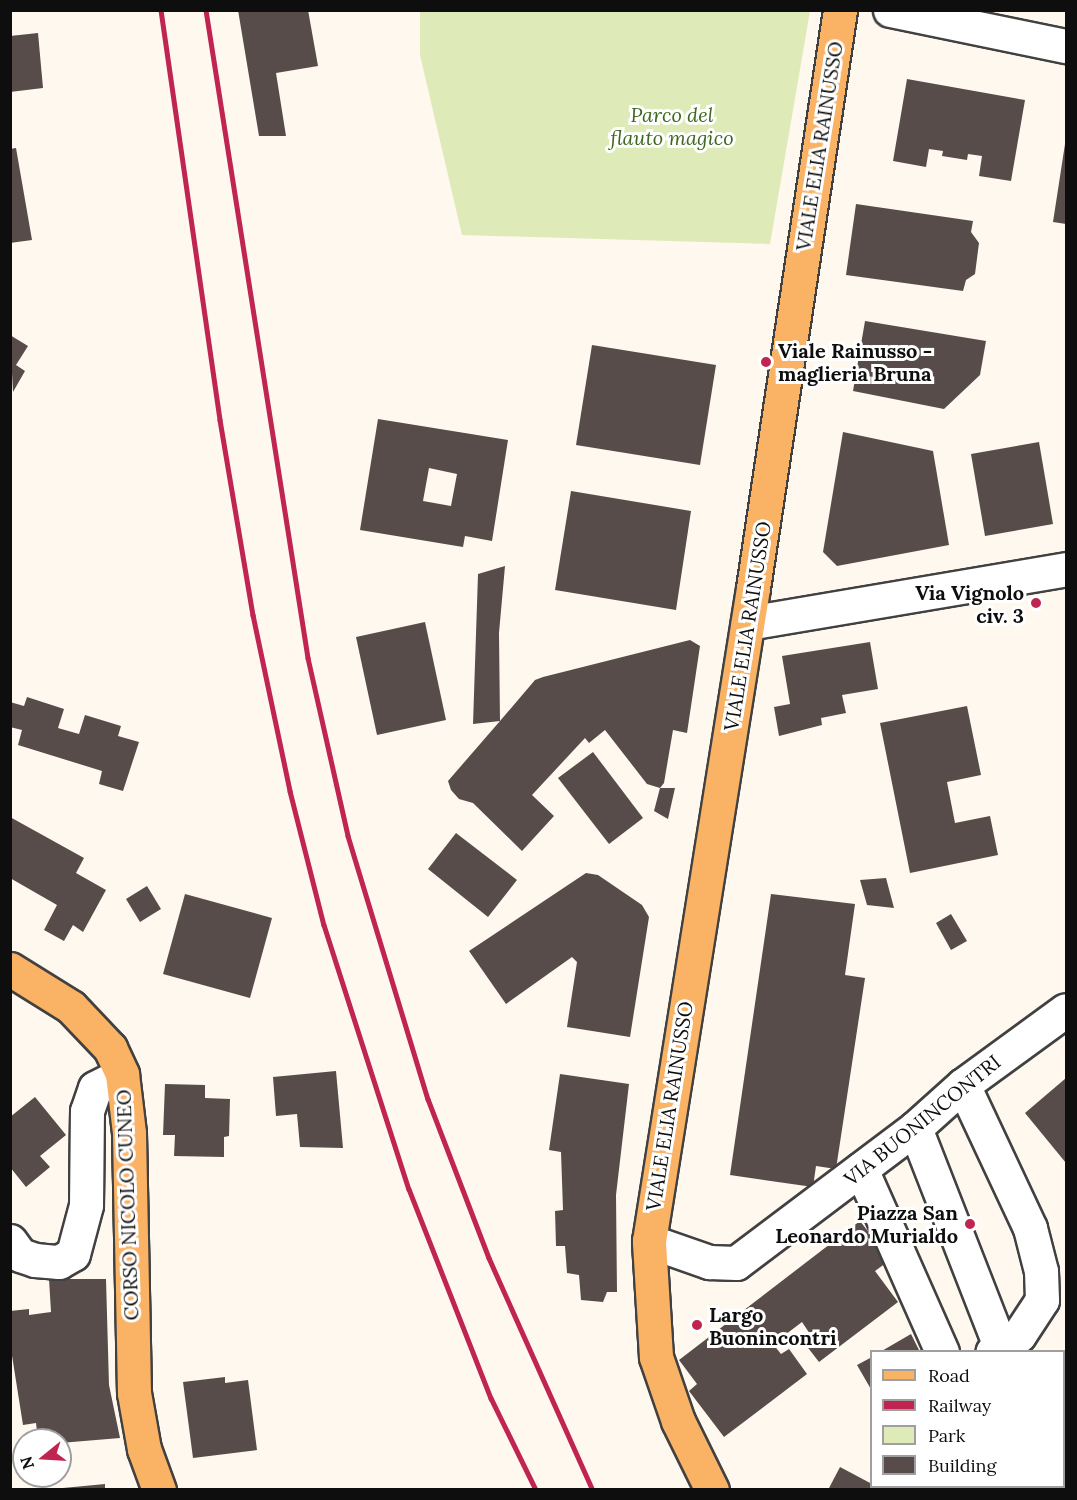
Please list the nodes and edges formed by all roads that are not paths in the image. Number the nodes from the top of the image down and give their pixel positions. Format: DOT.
graph roads {
  1 [pos="840,10"];
  2 [pos="890,10"];
  3 [pos="1066,46"];
  4 [pos="1066,568"];
  5 [pos="748,623"];
  6 [pos="10,969"];
  7 [pos="1066,1010"];
  8 [pos="123,1074"];
  9 [pos="963,1085"];
  10 [pos="915,1128"];
  11 [pos="861,1169"];
  12 [pos="10,1241"];
  13 [pos="649,1241"];
  14 [pos="941,1350"];
  15 [pos="997,1350"];
  16 [pos="159,1490"];
  17 [pos="712,1490"];
  1 -- 5 [label="main road, VIALE ELIA RAINUSSO"];
  2 -- 3 [label="street"];
  4 -- 5 [label="street"];
  5 -- 13 [label="main road, VIALE ELIA RAINUSSO"];
  6 -- 8 [label="main road, CORSO NICOLO CUNEO"];
  7 -- 9 [label="street, VIA BUONINCONTRI"];
  8 -- 12 [label="street"];
  8 -- 16 [label="main road, CORSO NICOLO CUNEO"];
  9 -- 10 [label="street, VIA BUONINCONTRI"];
  9 -- 15 [label="street"];
  10 -- 11 [label="street, VIA BUONINCONTRI"];
  10 -- 15 [label="street"];
  11 -- 13 [label="street, VIA BUONINCONTRI"];
  11 -- 14 [label="street"];
  13 -- 17 [label="main road"];
}
